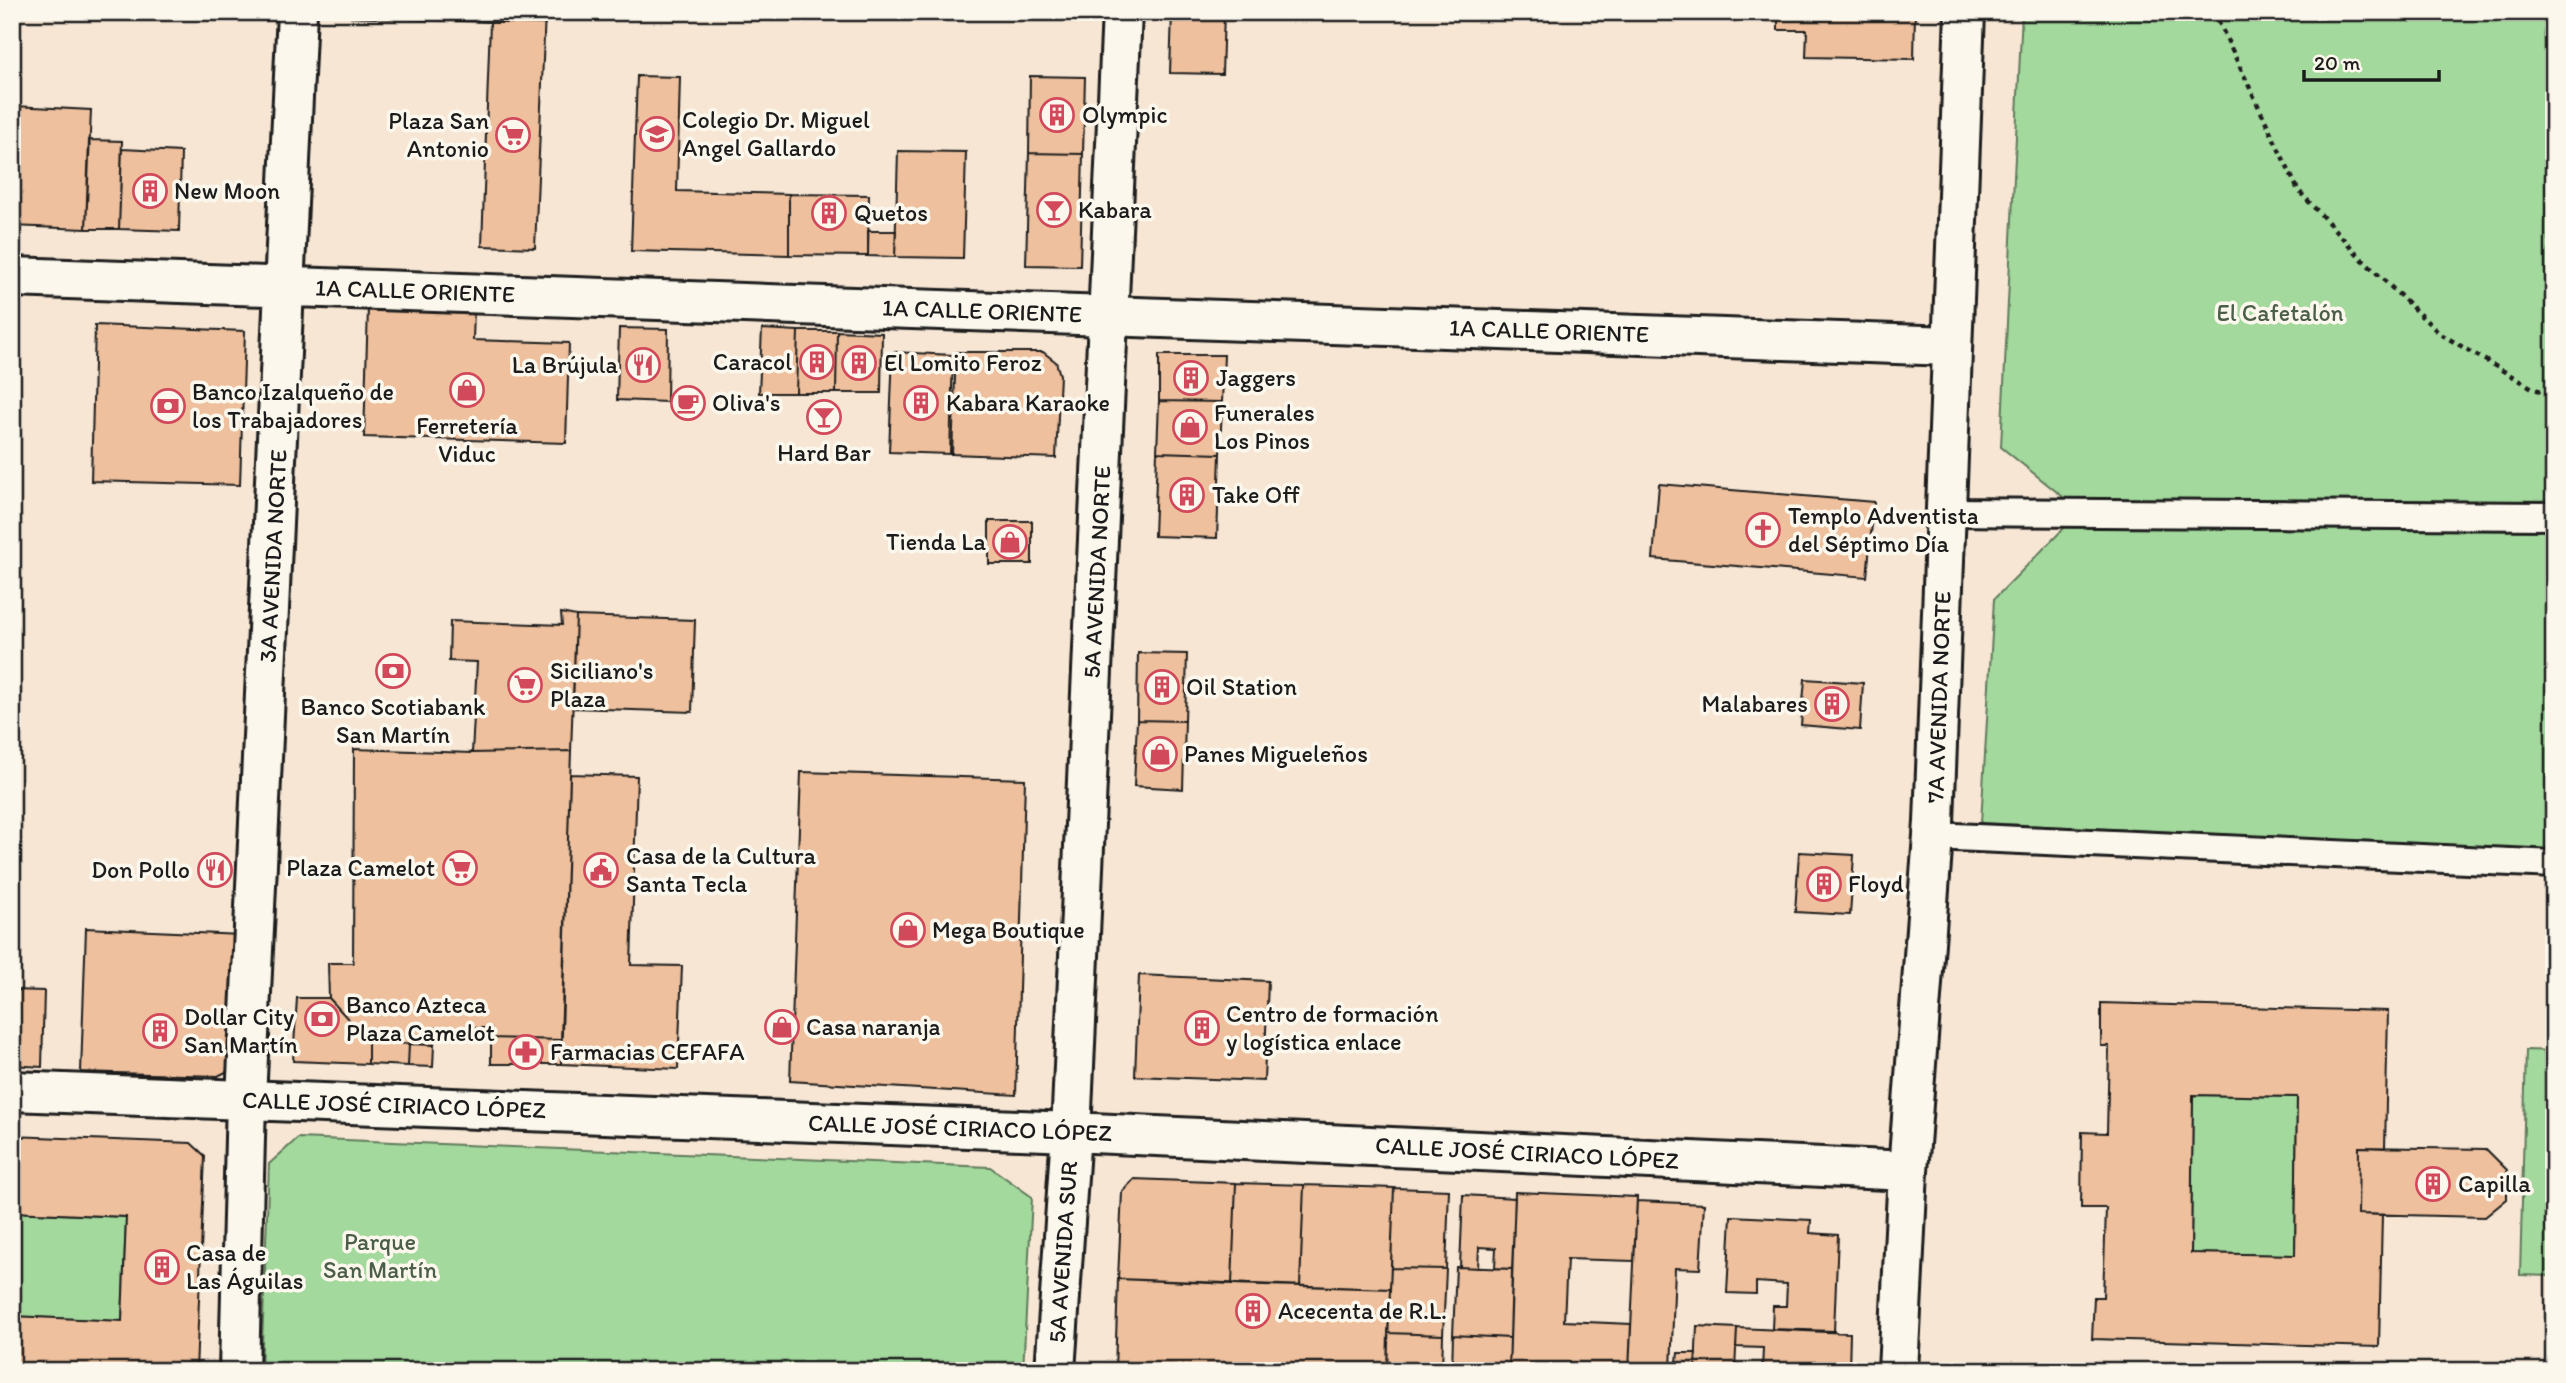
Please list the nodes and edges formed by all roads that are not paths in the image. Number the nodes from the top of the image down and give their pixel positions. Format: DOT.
graph roads {
  1 [pos="297,12"];
  2 [pos="1122,12"];
  3 [pos="1965,12"];
  4 [pos="12,277"];
  5 [pos="286,287"];
  6 [pos="1108,316"];
  7 [pos="1951,346"];
  8 [pos="1946,512"];
  9 [pos="2554,516"];
  10 [pos="1933,836"];
  11 [pos="2554,864"];
  12 [pos="12,1091"];
  13 [pos="246,1099"];
  14 [pos="1071,1132"];
  15 [pos="1908,1171"];
  16 [pos="239,1371"];
  17 [pos="1055,1371"];
  18 [pos="1898,1371"];
  1 -- 5 [label="street, 3A AVENIDA NORTE"];
  2 -- 6 [label="street, 5A AVENIDA NORTE"];
  3 -- 7 [label="street, 7A AVENIDA NORTE"];
  4 -- 5 [label="street, 1A CALLE ORIENTE"];
  5 -- 6 [label="street, 1A CALLE ORIENTE"];
  5 -- 13 [label="street, 3A AVENIDA NORTE"];
  6 -- 7 [label="street, 1A CALLE ORIENTE"];
  6 -- 14 [label="street, 5A AVENIDA NORTE"];
  7 -- 8 [label="street, 7A AVENIDA NORTE"];
  8 -- 9 [label="lane"];
  8 -- 10 [label="street, 7A AVENIDA NORTE"];
  10 -- 11 [label="lane"];
  10 -- 15 [label="street, 7A AVENIDA NORTE"];
  12 -- 13 [label="street, CALLE JOSÉ CIRIACO LÓPEZ"];
  13 -- 14 [label="street, CALLE JOSÉ CIRIACO LÓPEZ"];
  13 -- 16 [label="street, 3A AVENIDA NORTE"];
  14 -- 15 [label="street, CALLE JOSÉ CIRIACO LÓPEZ"];
  14 -- 17 [label="street, 5A AVENIDA SUR"];
  15 -- 18 [label="street, 7A AVENIDA NORTE"];
}
